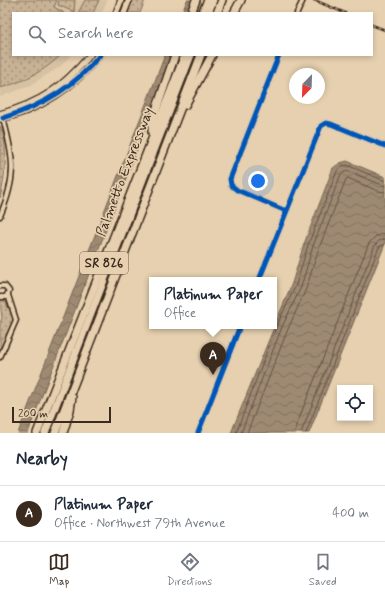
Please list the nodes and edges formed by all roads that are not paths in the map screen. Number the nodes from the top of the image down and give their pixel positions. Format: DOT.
graph roads {
  1 [pos="121,0"];
  2 [pos="129,0"];
  3 [pos="196,0"];
  4 [pos="208,0"];
  5 [pos="213,0"];
  6 [pos="217,0"];
  7 [pos="222,0"];
  8 [pos="237,0"];
  9 [pos="241,0"];
  10 [pos="303,0"];
  11 [pos="116,12"];
  12 [pos="124,12"];
  13 [pos="191,12"];
  14 [pos="202,12"];
  15 [pos="208,12"];
  16 [pos="212,12"];
  17 [pos="217,12"];
  18 [pos="231,12"];
  19 [pos="235,12"];
  20 [pos="297,12"];
  21 [pos="89,56"];
  22 [pos="99,56"];
  23 [pos="175,56"];
  24 [pos="185,56"];
  25 [pos="192,56"];
  26 [pos="195,56"];
  27 [pos="201,56"];
  28 [pos="211,56"];
  29 [pos="279,56"];
  30 [pos="180,112"];
  31 [pos="1,115"];
  32 [pos="152,138"];
  33 [pos="385,146"];
  34 [pos="286,211"];
  35 [pos="0,216"];
  36 [pos="260,277"];
  37 [pos="1,285"];
  38 [pos="8,296"];
  39 [pos="0,297"];
  40 [pos="239,329"];
  41 [pos="0,358"];
  42 [pos="73,387"];
  43 [pos="39,433"];
  44 [pos="49,433"];
  45 [pos="55,433"];
  46 [pos="63,433"];
  47 [pos="198,433"];
  1 -- 11 [label="main road"];
  2 -- 12 [label="main road"];
  3 -- 13 [label="highway"];
  4 -- 14 [label="highway"];
  5 -- 15 [label="highway"];
  6 -- 16 [label="highway"];
  7 -- 17 [label="highway"];
  8 -- 18 [label="highway"];
  9 -- 19 [label="highway"];
  10 -- 20 [label="street"];
  21 -- 31 [label="main road"];
  22 -- 31 [label="main road"];
  23 -- 32 [label="highway"];
  24 -- 32 [label="highway, Palmetto Expressway / SR 826"];
  25 -- 43 [label="highway"];
  26 -- 44 [label="highway"];
  27 -- 30 [label="highway, Palmetto Expressway / SR 826"];
  28 -- 30 [label="highway"];
  29 -- 34 [label="street"];
  30 -- 42 [label="highway, Palmetto Expressway / SR 826"];
  31 -- 35 [label="street"];
  32 -- 43 [label="highway, Palmetto Expressway / SR 826"];
  33 -- 34 [label="street"];
  34 -- 36 [label="street"];
  37 -- 38 [label="street"];
  38 -- 39 [label="street"];
  38 -- 41 [label="street"];
  40 -- 47 [label="street"];
  42 -- 45 [label="highway, Palmetto Expressway / SR 826"];
  42 -- 46 [label="highway"];
}
